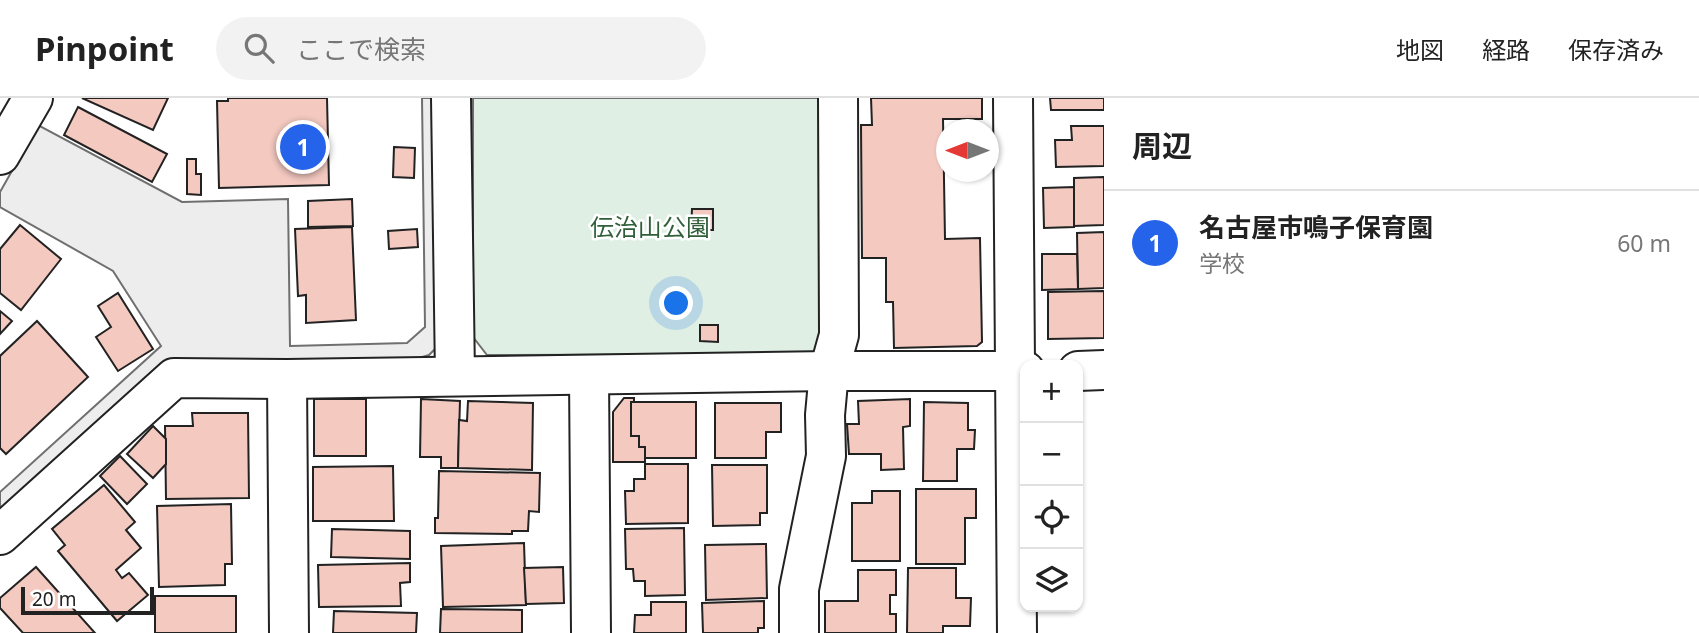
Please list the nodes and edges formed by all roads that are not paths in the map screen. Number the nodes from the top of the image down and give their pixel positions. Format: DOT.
graph roads {
  1 [pos="33,98"];
  2 [pos="451,98"];
  3 [pos="838,98"];
  4 [pos="1013,98"];
  5 [pos="0,155"];
  6 [pos="1021,360"];
  7 [pos="1104,370"];
  8 [pos="829,371"];
  9 [pos="1020,371"];
  10 [pos="1083,371"];
  11 [pos="589,375"];
  12 [pos="455,376"];
  13 [pos="287,379"];
  14 [pos="1020,423"];
  15 [pos="0,535"];
  16 [pos="289,633"];
  17 [pos="591,633"];
  18 [pos="799,633"];
  19 [pos="1017,633"];
  1 -- 5 [label="street"];
  2 -- 12 [label="street"];
  3 -- 8 [label="street"];
  4 -- 6 [label="street"];
  7 -- 10 [label="street"];
  8 -- 9 [label="street"];
  8 -- 11 [label="street"];
  8 -- 18 [label="street"];
  11 -- 12 [label="street"];
  11 -- 17 [label="street"];
  12 -- 13 [label="street"];
  13 -- 15 [label="street"];
  13 -- 16 [label="street"];
  14 -- 19 [label="street"];
}
